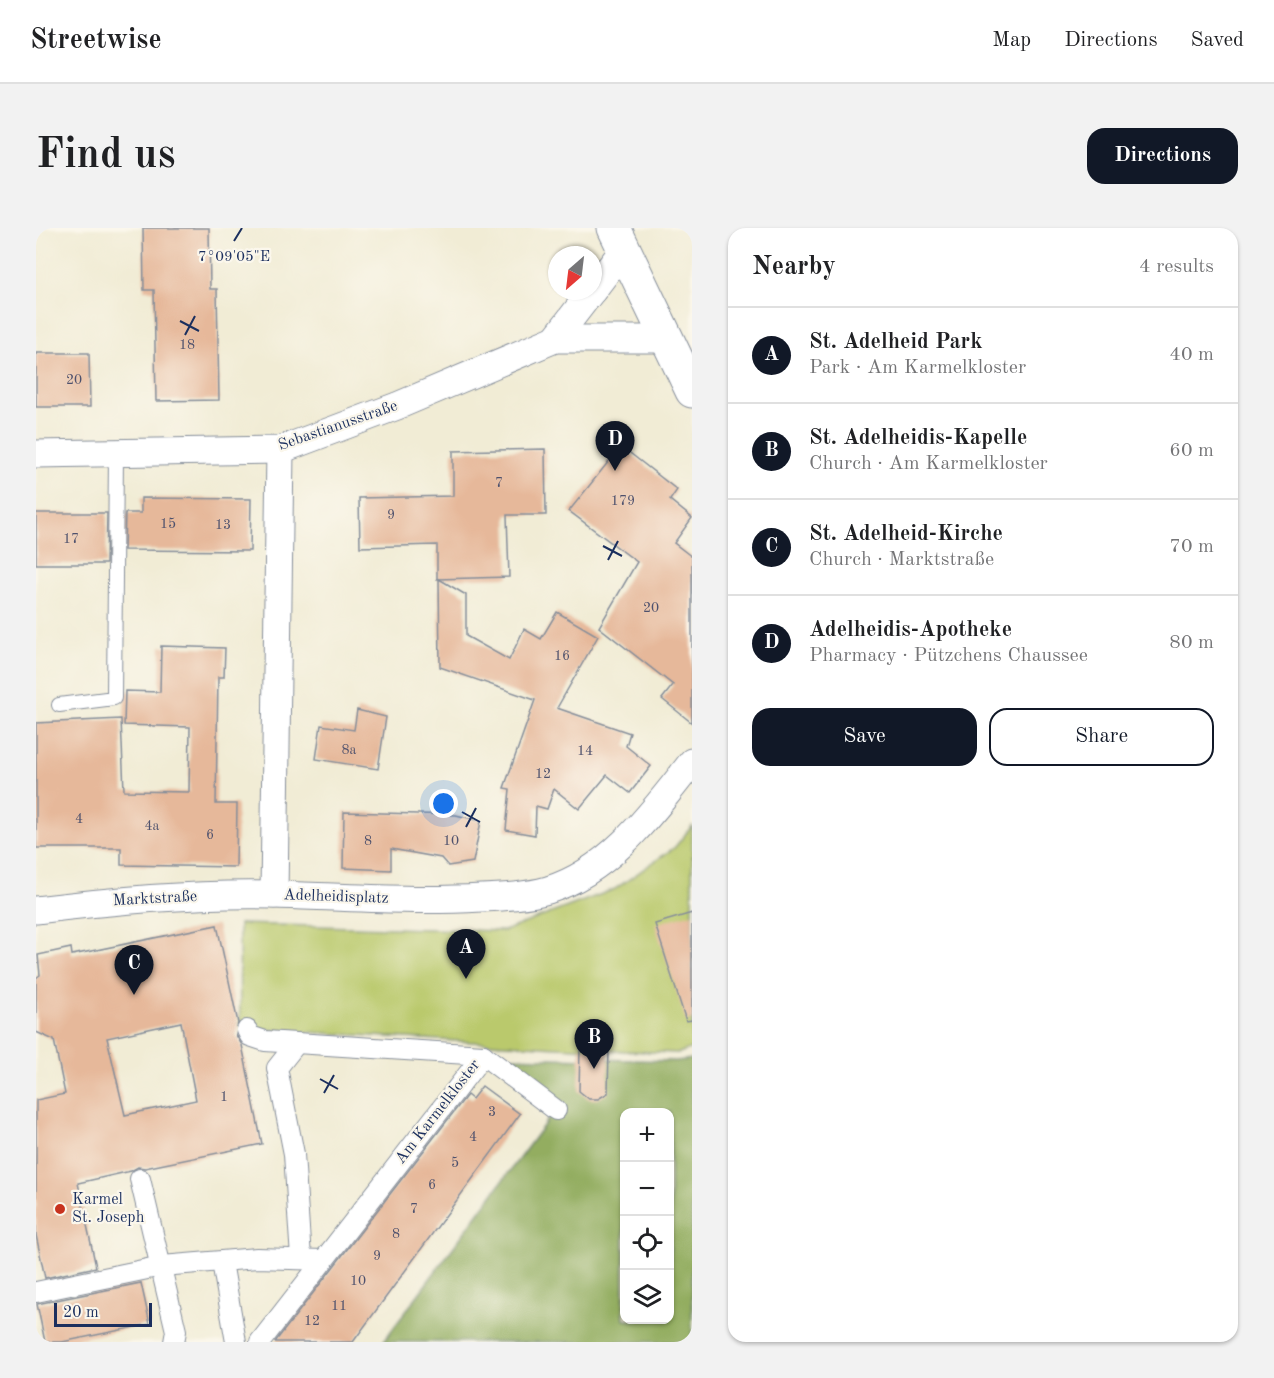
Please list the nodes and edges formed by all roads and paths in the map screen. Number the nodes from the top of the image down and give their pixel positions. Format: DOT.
graph roads {
  1 [pos="619,238"];
  2 [pos="602,271"];
  3 [pos="584,300"];
  4 [pos="555,339"];
  5 [pos="666,339"];
  6 [pos="692,391"];
  7 [pos="279,450"];
  8 [pos="116,453"];
  9 [pos="36,454"];
  10 [pos="59,705"];
  11 [pos="690,765"];
  12 [pos="274,895"];
  13 [pos="36,910"];
  14 [pos="247,1030"];
  15 [pos="265,1041"];
  16 [pos="296,1044"];
  17 [pos="483,1055"];
  18 [pos="277,1068"];
  19 [pos="556,1110"];
  20 [pos="140,1179"];
  21 [pos="301,1258"];
  22 [pos="323,1260"];
  23 [pos="222,1262"];
  24 [pos="162,1266"];
  25 [pos="36,1292"];
  26 [pos="174,1342"];
  27 [pos="236,1342"];
  28 [pos="260,1342"];
  1 -- 2 [label="street, Sebastianusstraße"];
  1 -- 5 [label="street"];
  3 -- 4 [label="street, Sebastianusstraße"];
  4 -- 5 [label="street, Sebastianusstraße"];
  4 -- 7 [label="street, Sebastianusstraße"];
  5 -- 6 [label="street"];
  7 -- 8 [label="street, Sebastianusstraße"];
  7 -- 12 [label="street, Adelheidisplatz"];
  8 -- 9 [label="street, Sebastianusstraße"];
  8 -- 10 [label="lane"];
  11 -- 12 [label="street, Adelheidisplatz"];
  12 -- 13 [label="street, Marktstraße"];
  14 -- 15 [label="street, Am Karmelkloster"];
  15 -- 16 [label="street, Am Karmelkloster"];
  15 -- 18 [label="street"];
  16 -- 17 [label="street, Am Karmelkloster"];
  16 -- 18 [label="street"];
  17 -- 19 [label="street"];
  17 -- 22 [label="street, Am Karmelkloster"];
  18 -- 21 [label="street"];
  20 -- 24 [label="street"];
  21 -- 22 [label="street"];
  21 -- 23 [label="street"];
  22 -- 28 [label="street, Am Karmelkloster"];
  23 -- 24 [label="street"];
  23 -- 27 [label="street"];
  24 -- 25 [label="street"];
  24 -- 26 [label="street"];
}
